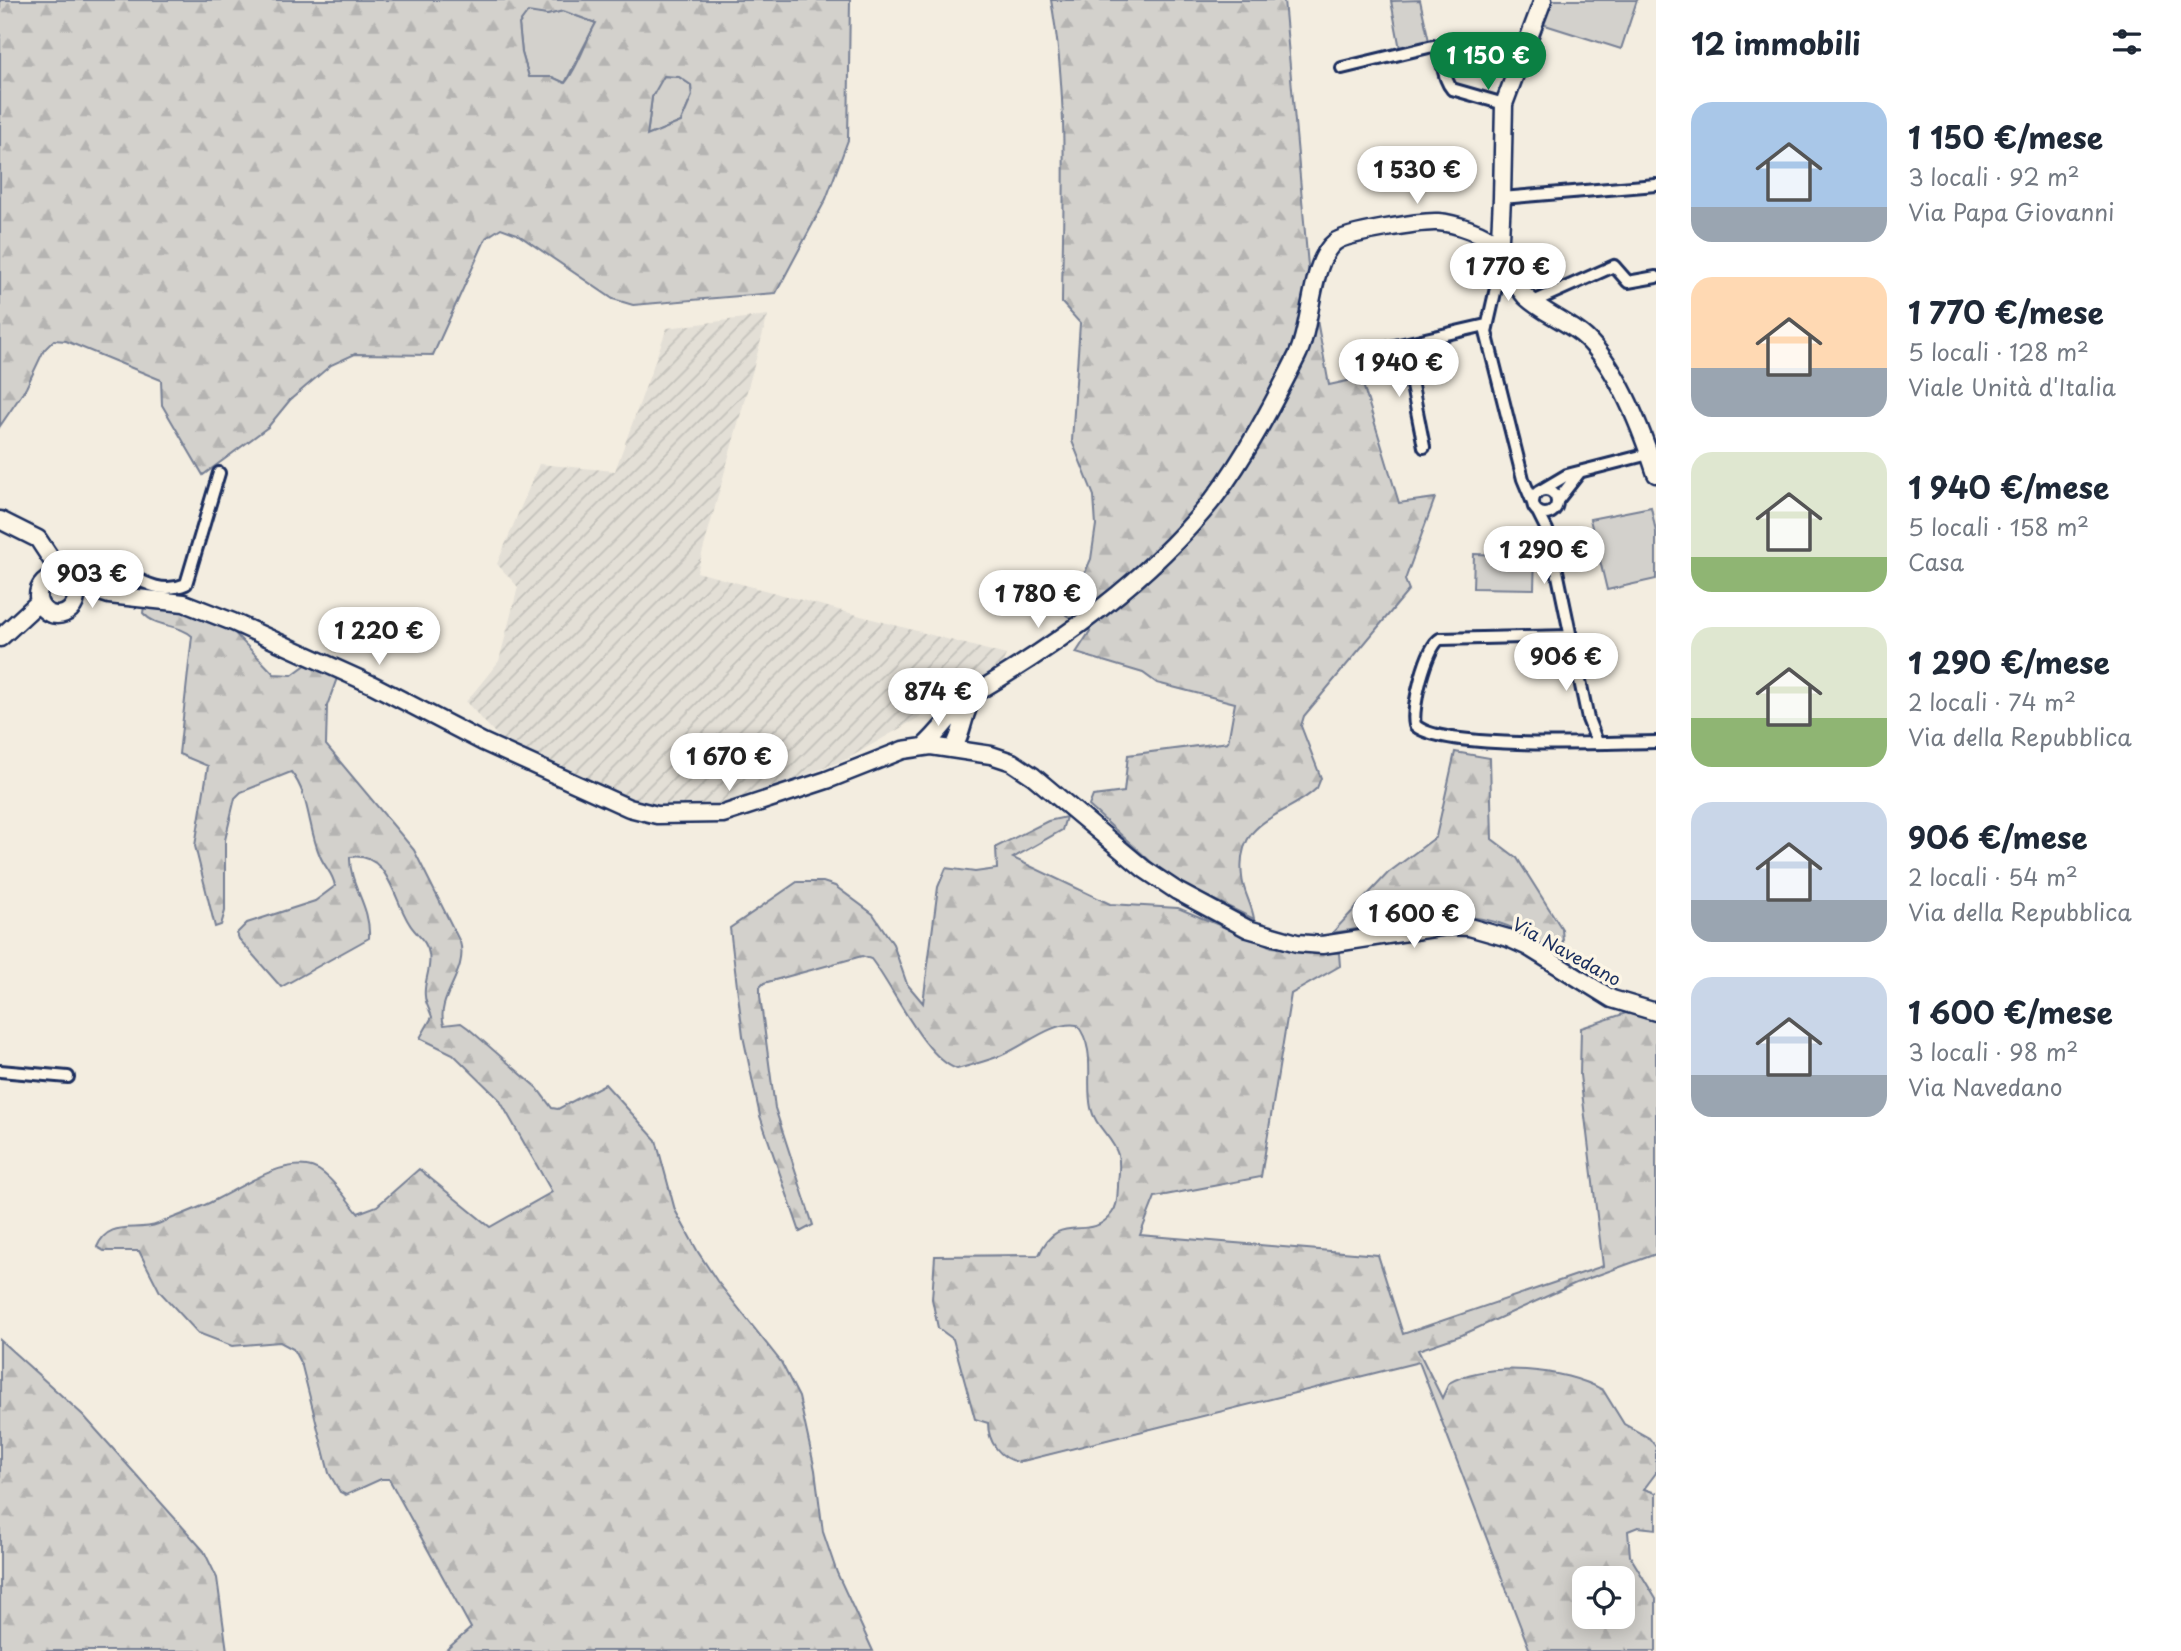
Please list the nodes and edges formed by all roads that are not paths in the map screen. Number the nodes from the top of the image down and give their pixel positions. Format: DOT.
graph roads {
  1 [pos="1543,0"];
  2 [pos="1342,68"];
  3 [pos="1504,104"];
  4 [pos="1656,185"];
  5 [pos="1503,198"];
  6 [pos="1496,244"];
  7 [pos="1509,270"];
  8 [pos="1656,277"];
  9 [pos="1533,302"];
  10 [pos="1486,325"];
  11 [pos="1404,345"];
  12 [pos="1369,352"];
  13 [pos="1424,447"];
  14 [pos="1649,454"];
  15 [pos="1581,471"];
  16 [pos="219,473"];
  17 [pos="1656,474"];
  18 [pos="1540,491"];
  19 [pos="1557,501"];
  20 [pos="1536,508"];
  21 [pos="1552,512"];
  22 [pos="0,520"];
  23 [pos="1547,530"];
  24 [pos="48,559"];
  25 [pos="68,580"];
  26 [pos="45,581"];
  27 [pos="109,595"];
  28 [pos="76,601"];
  29 [pos="44,607"];
  30 [pos="1570,636"];
  31 [pos="0,638"];
  32 [pos="978,691"];
  33 [pos="946,721"];
  34 [pos="966,721"];
  35 [pos="1597,742"];
  36 [pos="1656,742"];
  37 [pos="923,747"];
  38 [pos="954,747"];
  39 [pos="990,755"];
  40 [pos="1656,1012"];
  41 [pos="0,1071"];
  42 [pos="68,1077"];
  1 -- 3 [label="street"];
  2 -- 3 [label="street"];
  3 -- 5 [label="street"];
  4 -- 5 [label="street"];
  5 -- 6 [label="street"];
  6 -- 7 [label="street"];
  6 -- 32 [label="street"];
  7 -- 9 [label="street"];
  7 -- 10 [label="street"];
  8 -- 9 [label="street"];
  9 -- 14 [label="street"];
  10 -- 11 [label="street"];
  10 -- 20 [label="street"];
  11 -- 12 [label="street"];
  11 -- 13 [label="street"];
  14 -- 15 [label="street"];
  14 -- 17 [label="street"];
  15 -- 18 [label="street"];
  15 -- 19 [label="street"];
  16 -- 25 [label="street"];
  18 -- 19 [label="street"];
  18 -- 20 [label="street"];
  19 -- 21 [label="street"];
  20 -- 21 [label="street"];
  20 -- 23 [label="street"];
  21 -- 23 [label="street"];
  22 -- 24 [label="street"];
  23 -- 30 [label="street"];
  24 -- 25 [label="street"];
  24 -- 26 [label="street"];
  25 -- 26 [label="street"];
  25 -- 27 [label="street"];
  25 -- 28 [label="street"];
  26 -- 29 [label="street"];
  27 -- 28 [label="street"];
  27 -- 37 [label="street, Via Navedano"];
  28 -- 29 [label="street"];
  29 -- 31 [label="street"];
  30 -- 35 [label="street"];
  30 -- 35 [label="street"];
  32 -- 33 [label="street"];
  32 -- 34 [label="street"];
  33 -- 37 [label="street"];
  33 -- 38 [label="street"];
  34 -- 38 [label="street"];
  34 -- 39 [label="street"];
  35 -- 36 [label="street"];
  37 -- 38 [label="street, Via Navedano"];
  38 -- 39 [label="street, Via Navedano"];
  39 -- 40 [label="street, Via Navedano"];
  41 -- 42 [label="street"];
}
